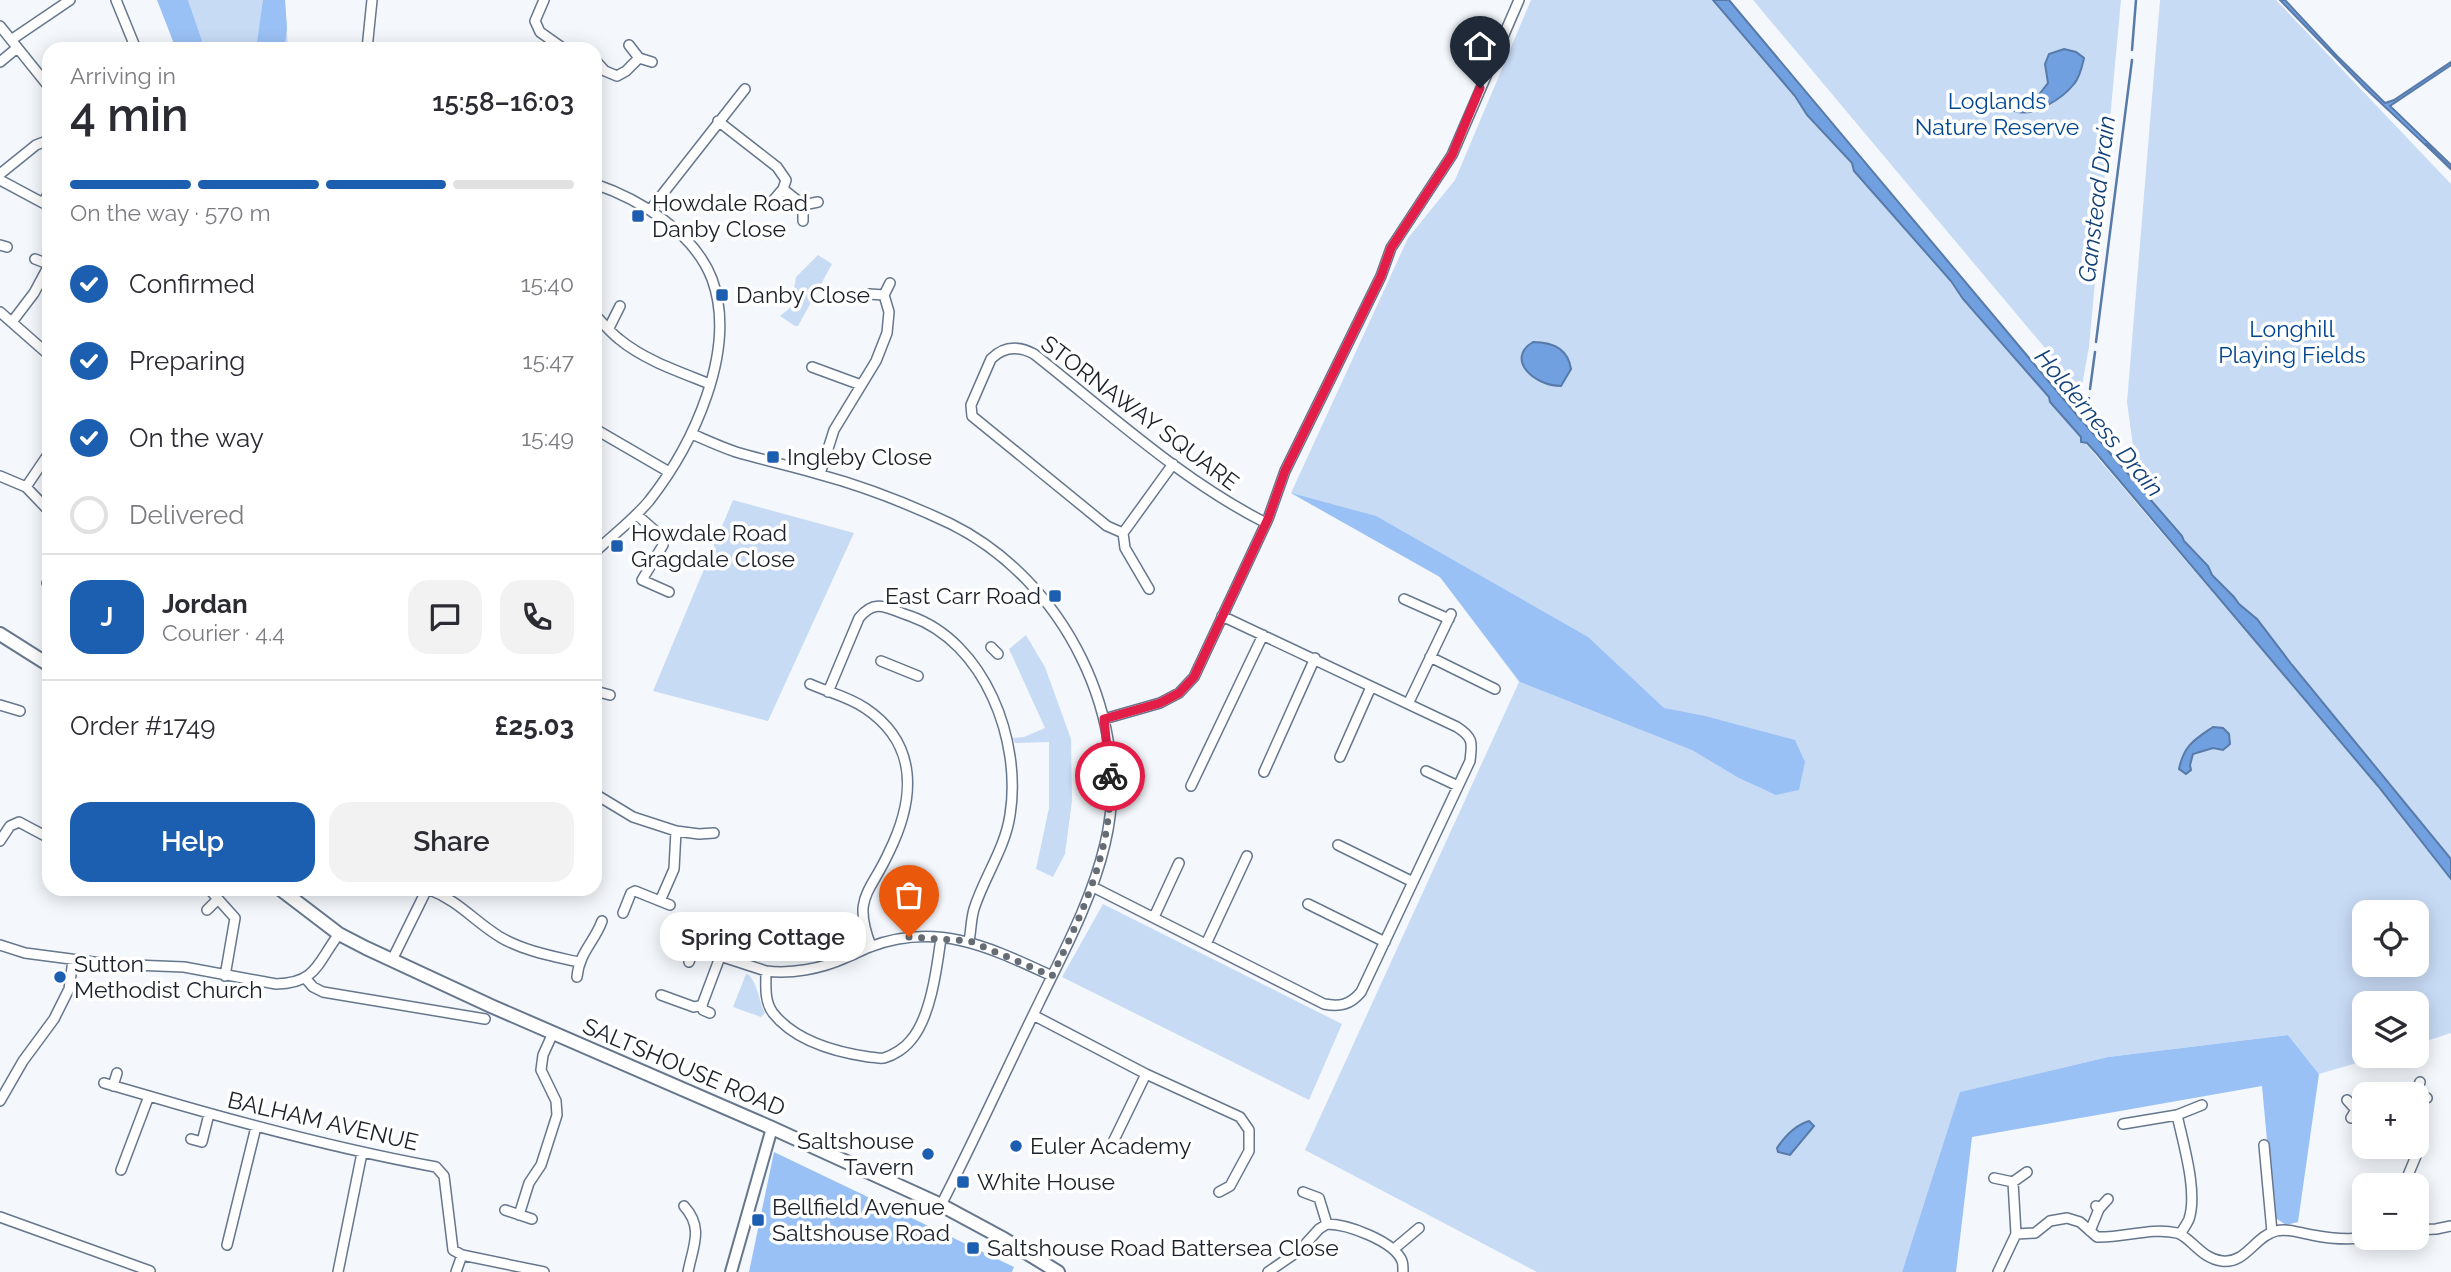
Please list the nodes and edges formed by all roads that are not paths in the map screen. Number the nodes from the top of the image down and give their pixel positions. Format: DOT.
graph roads {
  1 [pos="70,0"];
  2 [pos="116,0"];
  3 [pos="372,0"];
  4 [pos="544,0"];
  5 [pos="1519,0"];
  6 [pos="0,26"];
  7 [pos="130,42"];
  8 [pos="368,42"];
  9 [pos="554,42"];
  10 [pos="14,44"];
  11 [pos="629,45"];
  12 [pos="639,58"];
  13 [pos="0,62"];
  14 [pos="652,62"];
  15 [pos="602,68"];
  16 [pos="42,78"];
  17 [pos="745,89"];
  18 [pos="718,121"];
  19 [pos="42,143"];
  20 [pos="0,174"];
  21 [pos="0,180"];
  22 [pos="602,186"];
  23 [pos="783,189"];
  24 [pos="42,202"];
  25 [pos="772,202"];
  26 [pos="818,202"];
  27 [pos="803,205"];
  28 [pos="650,209"];
  29 [pos="803,221"];
  30 [pos="35,259"];
  31 [pos="42,262"];
  32 [pos="42,276"];
  33 [pos="890,283"];
  34 [pos="869,294"];
  35 [pos="884,295"];
  36 [pos="620,306"];
  37 [pos="0,312"];
  38 [pos="12,321"];
  39 [pos="602,322"];
  40 [pos="609,328"];
  41 [pos="42,349"];
  42 [pos="812,367"];
  43 [pos="710,384"];
  44 [pos="861,386"];
  45 [pos="602,433"];
  46 [pos="692,434"];
  47 [pos="42,463"];
  48 [pos="1173,464"];
  49 [pos="669,472"];
  50 [pos="820,474"];
  51 [pos="0,476"];
  52 [pos="26,487"];
  53 [pos="42,504"];
  54 [pos="637,514"];
  55 [pos="1266,523"];
  56 [pos="1123,533"];
  57 [pos="602,546"];
  58 [pos="1149,582"];
  59 [pos="669,592"];
  60 [pos="1404,599"];
  61 [pos="1223,616"];
  62 [pos="0,634"];
  63 [pos="1263,635"];
  64 [pos="1430,657"];
  65 [pos="1315,658"];
  66 [pos="881,660"];
  67 [pos="42,661"];
  68 [pos="918,676"];
  69 [pos="810,684"];
  70 [pos="1371,687"];
  71 [pos="1495,689"];
  72 [pos="828,692"];
  73 [pos="602,693"];
  74 [pos="610,695"];
  75 [pos="1408,704"];
  76 [pos="0,705"];
  77 [pos="20,711"];
  78 [pos="1104,719"];
  79 [pos="1340,757"];
  80 [pos="1426,771"];
  81 [pos="1264,772"];
  82 [pos="1191,786"];
  83 [pos="1458,786"];
  84 [pos="602,798"];
  85 [pos="676,831"];
  86 [pos="714,833"];
  87 [pos="42,834"];
  88 [pos="0,841"];
  89 [pos="1338,845"];
  90 [pos="1247,856"];
  91 [pos="1179,863"];
  92 [pos="1413,882"];
  93 [pos="1093,887"];
  94 [pos="214,896"];
  95 [pos="289,896"];
  96 [pos="424,896"];
  97 [pos="447,896"];
  98 [pos="217,900"];
  99 [pos="660,901"];
  100 [pos="1308,904"];
  101 [pos="670,905"];
  102 [pos="207,910"];
  103 [pos="624,913"];
  104 [pos="1154,917"];
  105 [pos="602,921"];
  106 [pos="339,934"];
  107 [pos="941,938"];
  108 [pos="970,941"];
  109 [pos="1385,942"];
  110 [pos="683,944"];
  111 [pos="1206,944"];
  112 [pos="0,945"];
  113 [pos="871,946"];
  114 [pos="694,948"];
  115 [pos="720,957"];
  116 [pos="73,960"];
  117 [pos="392,960"];
  118 [pos="578,962"];
  119 [pos="689,962"];
  120 [pos="766,971"];
  121 [pos="225,975"];
  122 [pos="1052,976"];
  123 [pos="577,977"];
  124 [pos="306,979"];
  125 [pos="661,995"];
  126 [pos="702,1005"];
  127 [pos="710,1013"];
  128 [pos="1033,1015"];
  129 [pos="485,1019"];
  130 [pos="553,1033"];
  131 [pos="117,1073"];
  132 [pos="1146,1074"];
  133 [pos="149,1096"];
  134 [pos="2347,1100"];
  135 [pos="0,1101"];
  136 [pos="2202,1105"];
  137 [pos="2352,1106"];
  138 [pos="209,1114"];
  139 [pos="2177,1115"];
  140 [pos="2123,1124"];
  141 [pos="256,1127"];
  142 [pos="772,1128"];
  143 [pos="191,1139"];
  144 [pos="1114,1140"];
  145 [pos="2264,1145"];
  146 [pos="362,1153"];
  147 [pos="121,1170"];
  148 [pos="2029,1170"];
  149 [pos="1994,1178"];
  150 [pos="2013,1182"];
  151 [pos="1219,1192"];
  152 [pos="1303,1192"];
  153 [pos="2108,1199"];
  154 [pos="941,1205"];
  155 [pos="684,1206"];
  156 [pos="505,1210"];
  157 [pos="519,1214"];
  158 [pos="0,1217"];
  159 [pos="532,1219"];
  160 [pos="1327,1224"];
  161 [pos="2451,1226"];
  162 [pos="1419,1228"];
  163 [pos="2429,1230"];
  164 [pos="2090,1231"];
  165 [pos="2272,1232"];
  166 [pos="2181,1233"];
  167 [pos="2016,1234"];
  168 [pos="2352,1238"];
  169 [pos="227,1245"];
  170 [pos="1394,1249"];
  171 [pos="461,1255"];
  172 [pos="150,1271"];
  173 [pos="532,1271"];
  174 [pos="338,1272"];
  175 [pos="456,1272"];
  176 [pos="544,1272"];
  177 [pos="688,1272"];
  178 [pos="731,1272"];
  179 [pos="1058,1272"];
  180 [pos="1268,1272"];
  181 [pos="1403,1272"];
  182 [pos="1998,1272"];
  1 -- 10 [label="street"];
  2 -- 7 [label="street"];
  3 -- 8 [label="street"];
  4 -- 9 [label="street"];
  5 -- 55 [label="street"];
  6 -- 10 [label="street"];
  10 -- 13 [label="street"];
  10 -- 16 [label="street"];
  11 -- 12 [label="street"];
  12 -- 14 [label="street"];
  12 -- 15 [label="street"];
  17 -- 18 [label="street"];
  18 -- 23 [label="street"];
  18 -- 28 [label="street"];
  19 -- 20 [label="street"];
  21 -- 24 [label="street"];
  22 -- 28 [label="street"];
  23 -- 25 [label="street"];
  23 -- 27 [label="street"];
  26 -- 27 [label="street"];
  27 -- 29 [label="street"];
  28 -- 43 [label="street"];
  30 -- 31 [label="street"];
  32 -- 38 [label="street"];
  33 -- 35 [label="street"];
  34 -- 35 [label="street"];
  35 -- 44 [label="street"];
  36 -- 40 [label="street"];
  37 -- 38 [label="street"];
  38 -- 41 [label="street"];
  39 -- 40 [label="street"];
  40 -- 43 [label="street"];
  42 -- 44 [label="street"];
  43 -- 46 [label="street"];
  44 -- 50 [label="street"];
  45 -- 49 [label="street"];
  46 -- 49 [label="street"];
  46 -- 50 [label="street"];
  47 -- 52 [label="street"];
  48 -- 55 [label="street, STORNAWAY SQUARE"];
  48 -- 56 [label="street"];
  48 -- 56 [label="street, STORNAWAY SQUARE"];
  49 -- 54 [label="street"];
  50 -- 78 [label="street"];
  51 -- 52 [label="street"];
  52 -- 53 [label="street"];
  54 -- 57 [label="street"];
  54 -- 59 [label="street"];
  55 -- 61 [label="street"];
  56 -- 58 [label="street"];
  60 -- 64 [label="street"];
  61 -- 63 [label="street"];
  61 -- 78 [label="street"];
  62 -- 67 [label="main road"];
  63 -- 65 [label="street"];
  63 -- 82 [label="street"];
  64 -- 71 [label="street"];
  64 -- 75 [label="street"];
  65 -- 70 [label="street"];
  65 -- 81 [label="street"];
  66 -- 68 [label="street"];
  69 -- 72 [label="street"];
  70 -- 75 [label="street"];
  70 -- 79 [label="street"];
  72 -- 108 [label="street"];
  72 -- 113 [label="street"];
  73 -- 74 [label="street"];
  75 -- 83 [label="street"];
  76 -- 77 [label="street"];
  78 -- 93 [label="street"];
  80 -- 83 [label="street"];
  83 -- 92 [label="street"];
  84 -- 85 [label="street"];
  85 -- 86 [label="street"];
  85 -- 99 [label="street"];
  87 -- 88 [label="street"];
  89 -- 92 [label="street"];
  90 -- 111 [label="street"];
  91 -- 104 [label="street"];
  92 -- 109 [label="street"];
  93 -- 104 [label="street"];
  93 -- 122 [label="street"];
  94 -- 98 [label="street"];
  95 -- 106 [label="main road, SALTSHOUSE ROAD"];
  96 -- 117 [label="street"];
  97 -- 118 [label="street"];
  98 -- 102 [label="street"];
  98 -- 121 [label="street"];
  99 -- 101 [label="street"];
  99 -- 103 [label="street"];
  100 -- 109 [label="street"];
  104 -- 111 [label="street"];
  105 -- 118 [label="street"];
  106 -- 117 [label="main road, SALTSHOUSE ROAD"];
  106 -- 124 [label="street"];
  107 -- 108 [label="street"];
  107 -- 113 [label="street"];
  107 -- 120 [label="street"];
  108 -- 122 [label="street"];
  109 -- 111 [label="street"];
  110 -- 114 [label="street"];
  112 -- 116 [label="street"];
  113 -- 120 [label="street"];
  114 -- 115 [label="street"];
  114 -- 119 [label="street"];
  115 -- 120 [label="street"];
  115 -- 126 [label="street"];
  116 -- 121 [label="street"];
  116 -- 135 [label="street"];
  117 -- 130 [label="main road, SALTSHOUSE ROAD"];
  118 -- 123 [label="street"];
  121 -- 124 [label="street"];
  122 -- 128 [label="street"];
  124 -- 129 [label="street"];
  125 -- 126 [label="street"];
  126 -- 127 [label="street"];
  128 -- 132 [label="street"];
  128 -- 154 [label="street"];
  130 -- 142 [label="main road, SALTSHOUSE ROAD"];
  130 -- 157 [label="street"];
  131 -- 133 [label="street, BALHAM AVENUE"];
  132 -- 144 [label="street"];
  132 -- 151 [label="street"];
  133 -- 138 [label="street, BALHAM AVENUE"];
  133 -- 147 [label="street"];
  134 -- 137 [label="street"];
  136 -- 139 [label="street"];
  138 -- 141 [label="street, BALHAM AVENUE"];
  138 -- 143 [label="street"];
  139 -- 140 [label="street"];
  139 -- 166 [label="street"];
  141 -- 146 [label="street, BALHAM AVENUE"];
  141 -- 169 [label="street"];
  142 -- 154 [label="main road, SALTSHOUSE ROAD"];
  142 -- 178 [label="street"];
  145 -- 165 [label="street"];
  146 -- 171 [label="street, BALHAM AVENUE"];
  146 -- 174 [label="street"];
  148 -- 150 [label="street"];
  149 -- 150 [label="street"];
  150 -- 167 [label="street"];
  152 -- 160 [label="street"];
  153 -- 164 [label="street"];
  154 -- 179 [label="main road, SALTSHOUSE ROAD"];
  155 -- 177 [label="street"];
  156 -- 157 [label="street"];
  157 -- 159 [label="street"];
  158 -- 172 [label="street"];
  160 -- 170 [label="street"];
  160 -- 180 [label="street"];
  161 -- 163 [label="street"];
  162 -- 170 [label="street"];
  164 -- 166 [label="street"];
  164 -- 167 [label="street"];
  165 -- 166 [label="street"];
  165 -- 168 [label="street"];
  167 -- 182 [label="street"];
  170 -- 181 [label="street"];
  171 -- 173 [label="street"];
  171 -- 175 [label="street"];
  173 -- 176 [label="street"];
}
